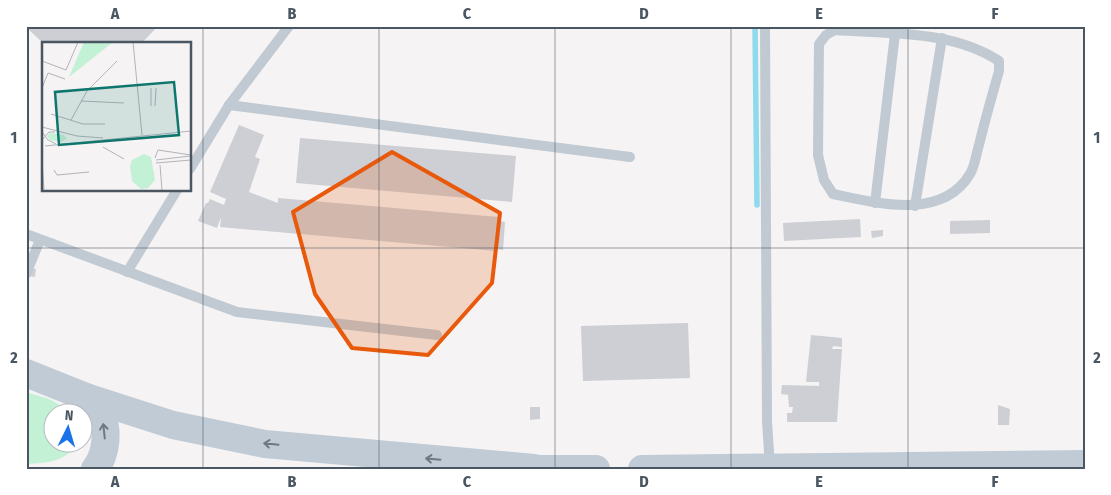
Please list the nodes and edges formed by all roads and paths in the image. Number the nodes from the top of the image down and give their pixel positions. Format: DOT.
graph roads {
  1 [pos="289,26"];
  2 [pos="765,26"];
  3 [pos="895,34"];
  4 [pos="942,38"];
  5 [pos="229,105"];
  6 [pos="630,157"];
  7 [pos="191,167"];
  8 [pos="176,191"];
  9 [pos="875,203"];
  10 [pos="915,206"];
  11 [pos="26,234"];
  12 [pos="40,240"];
  13 [pos="127,272"];
  14 [pos="26,274"];
  15 [pos="437,335"];
  16 [pos="31,377"];
  17 [pos="86,397"];
  18 [pos="1085,464"];
  19 [pos="522,468"];
  20 [pos="770,468"];
  21 [pos="95,469"];
  22 [pos="596,469"];
  23 [pos="642,469"];
  1 -- 5 [label="lane"];
  2 -- 20 [label="lane"];
  3 -- 4 [label="lane"];
  3 -- 9 [label="lane"];
  3 -- 9 [label="lane"];
  4 -- 10 [label="lane"];
  4 -- 10 [label="lane"];
  5 -- 6 [label="lane"];
  5 -- 7 [label="lane"];
  8 -- 13 [label="lane"];
  9 -- 10 [label="lane"];
  11 -- 12 [label="lane"];
  12 -- 13 [label="lane"];
  12 -- 14 [label="lane"];
  13 -- 15 [label="lane"];
  16 -- 17 [label="street"];
  19 -- 17 [label="street, one-way"];
  21 -- 17 [label="street, one-way"];
  18 -- 20 [label="street"];
  19 -- 22 [label="street"];
  20 -- 23 [label="street"];
}
